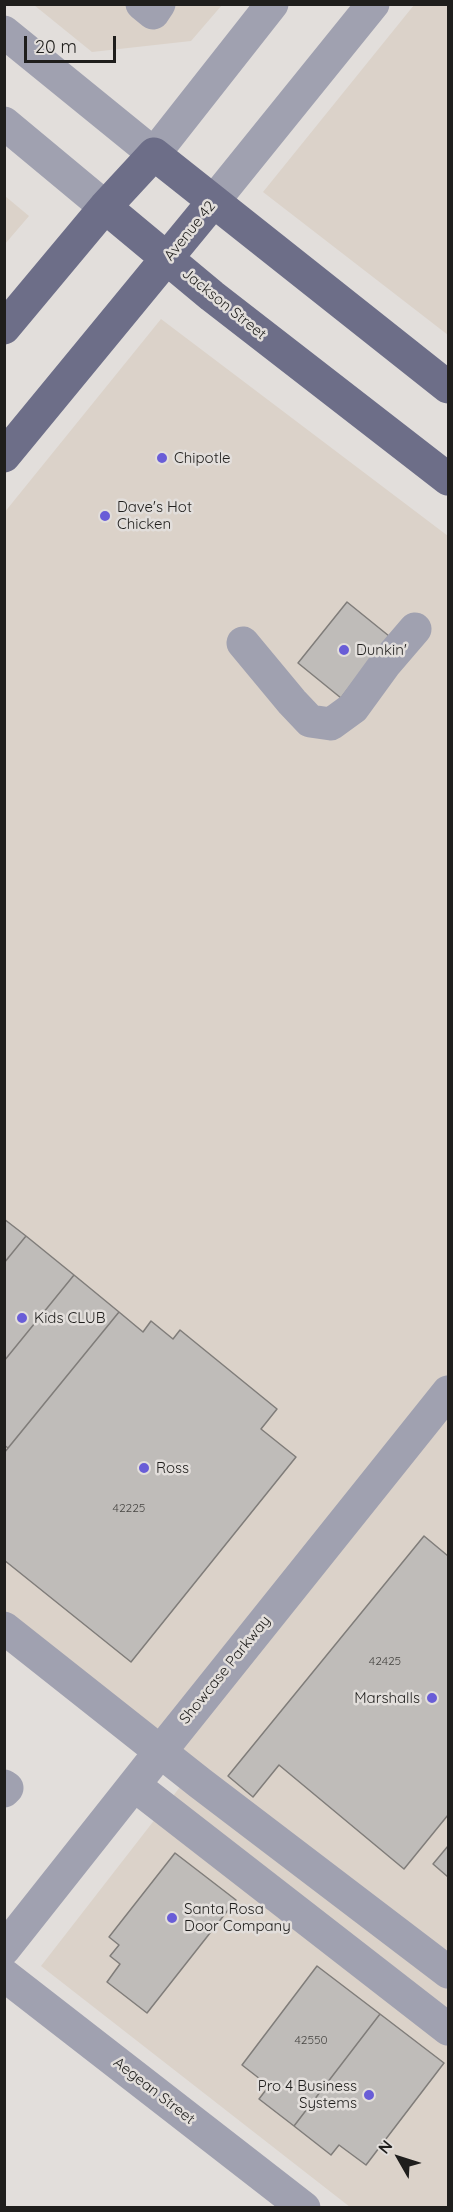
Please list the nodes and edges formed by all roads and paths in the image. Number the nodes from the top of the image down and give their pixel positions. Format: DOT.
graph roads {
  1 [pos="142,4"];
  2 [pos="159,4"];
  3 [pos="272,4"];
  4 [pos="373,4"];
  5 [pos="4,32"];
  6 [pos="4,123"];
  7 [pos="154,154"];
  8 [pos="213,202"];
  9 [pos="105,207"];
  10 [pos="168,259"];
  11 [pos="4,328"];
  12 [pos="448,387"];
  13 [pos="4,456"];
  14 [pos="448,479"];
  15 [pos="415,629"];
  16 [pos="243,643"];
  17 [pos="448,1392"];
  18 [pos="4,1628"];
  19 [pos="160,1752"];
  20 [pos="134,1785"];
  21 [pos="4,1786"];
  22 [pos="4,1791"];
  23 [pos="4,1949"];
  24 [pos="448,1972"];
  25 [pos="4,1975"];
  26 [pos="448,2030"];
  27 [pos="304,2208"];
  1 -- 2 [label="street"];
  3 -- 7 [label="street"];
  4 -- 8 [label="street, Avenue 42"];
  5 -- 7 [label="street"];
  6 -- 9 [label="street, Jackson Street"];
  7 -- 8 [label="main road"];
  7 -- 9 [label="main road"];
  8 -- 10 [label="main road, Avenue 42"];
  8 -- 12 [label="main road"];
  9 -- 10 [label="main road, Jackson Street"];
  9 -- 11 [label="main road"];
  10 -- 13 [label="main road, Avenue 42"];
  10 -- 14 [label="main road, Jackson Street"];
  15 -- 16 [label="street"];
  17 -- 19 [label="street, Showcase Parkway"];
  18 -- 19 [label="street"];
  19 -- 20 [label="street, Showcase Parkway"];
  19 -- 24 [label="street"];
  20 -- 23 [label="street, Showcase Parkway"];
  20 -- 26 [label="street"];
  21 -- 22 [label="street"];
  25 -- 27 [label="street, Aegean Street"];
}
